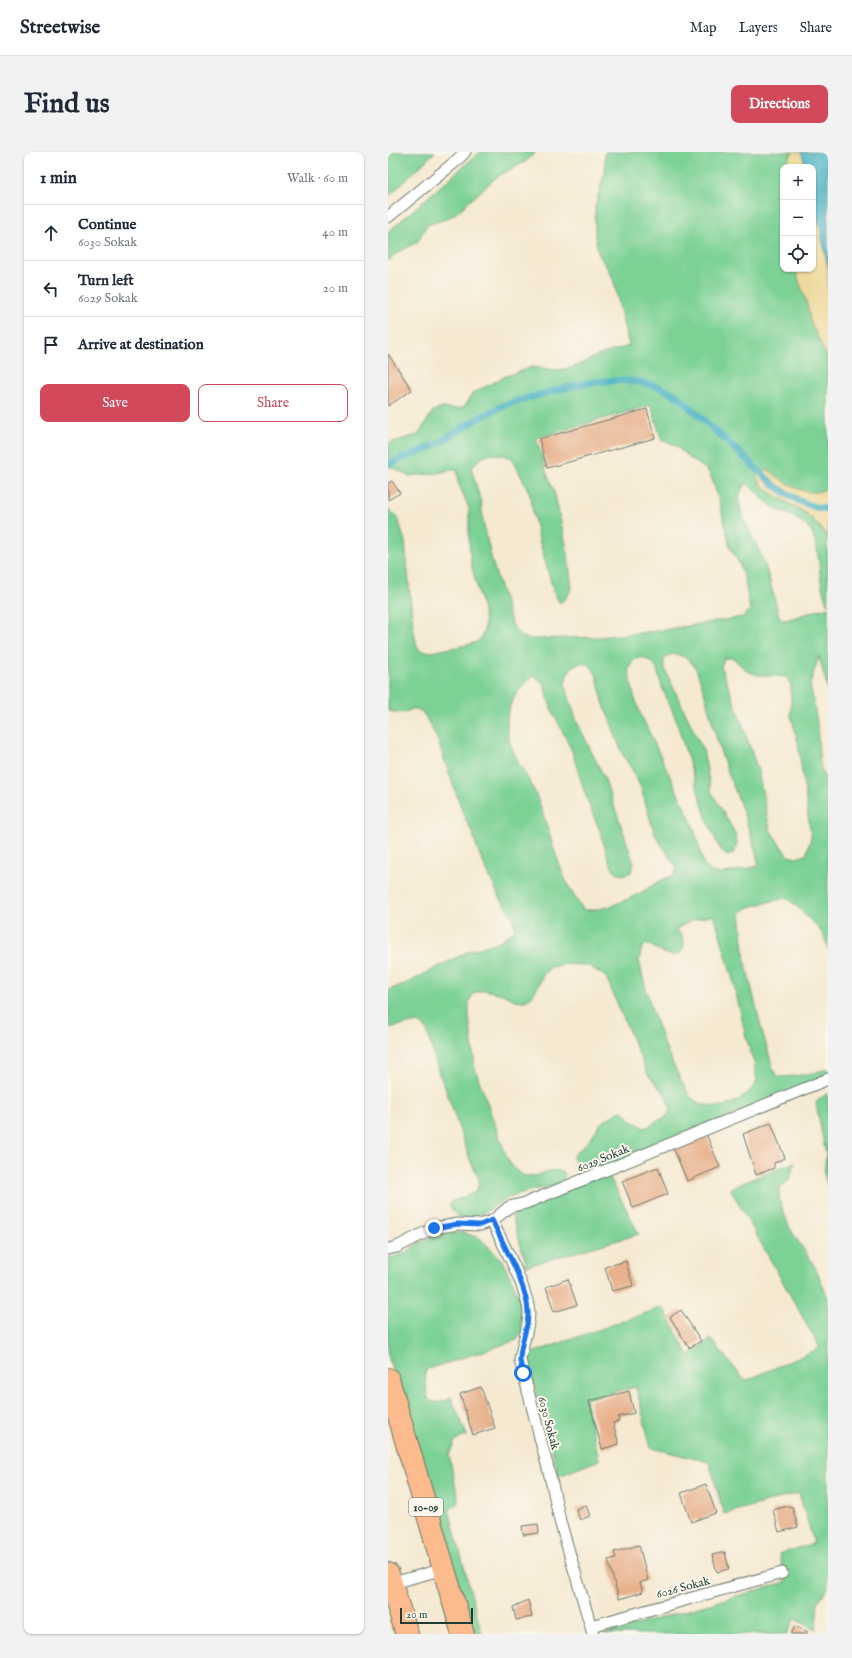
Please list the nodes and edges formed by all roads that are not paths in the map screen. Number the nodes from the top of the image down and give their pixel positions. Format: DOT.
graph roads {
  1 [pos="465,152"];
  2 [pos="388,217"];
  3 [pos="828,1079"];
  4 [pos="492,1220"];
  5 [pos="388,1249"];
  6 [pos="388,1379"];
  7 [pos="444,1569"];
  8 [pos="782,1572"];
  9 [pos="389,1581"];
  10 [pos="592,1630"];
  11 [pos="407,1634"];
  12 [pos="463,1634"];
  1 -- 2 [label="lane"];
  3 -- 4 [label="lane, 6029 Sokak"];
  4 -- 5 [label="lane, 6029 Sokak"];
  4 -- 10 [label="lane, 6030 Sokak"];
  6 -- 7 [label="main road, 10-09"];
  7 -- 9 [label="lane"];
  7 -- 12 [label="main road, 10-09"];
  8 -- 10 [label="lane, 6026 Sokak"];
  9 -- 11 [label="main road"];
}
